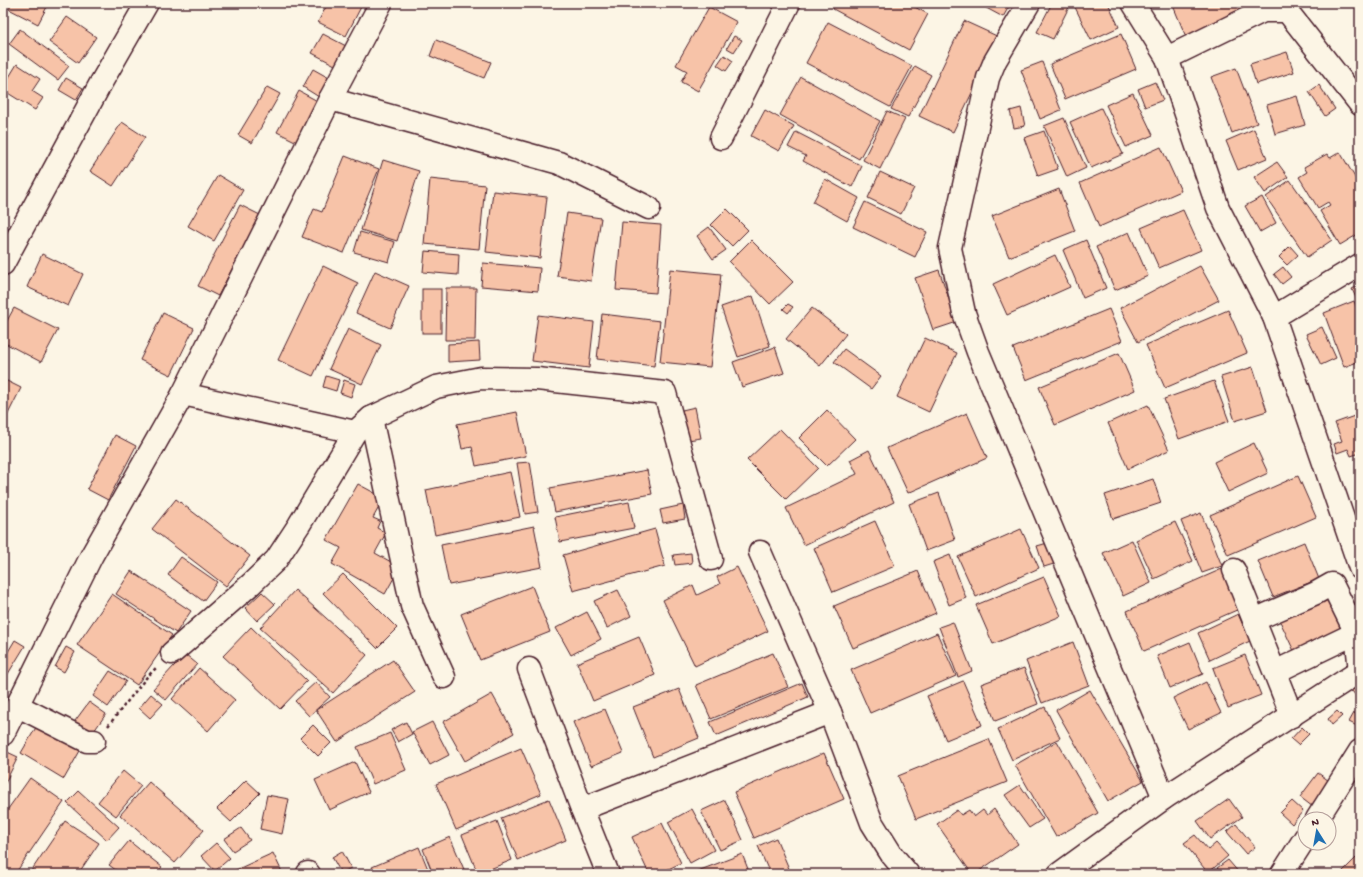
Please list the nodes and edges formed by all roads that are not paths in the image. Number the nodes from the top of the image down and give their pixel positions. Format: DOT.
graph roads {
  1 [pos="147,3"];
  2 [pos="381,3"];
  3 [pos="789,3"];
  4 [pos="1029,3"];
  5 [pos="1133,3"];
  6 [pos="1289,7"];
  7 [pos="1167,58"];
  8 [pos="330,98"];
  9 [pos="1360,104"];
  10 [pos="721,138"];
  11 [pos="649,208"];
  12 [pos="3,264"];
  13 [pos="1360,265"];
  14 [pos="1274,317"];
  15 [pos="183,394"];
  16 [pos="371,418"];
  17 [pos="356,432"];
  18 [pos="760,552"];
  19 [pos="711,559"];
  20 [pos="1360,568"];
  21 [pos="1234,570"];
  22 [pos="1254,620"];
  23 [pos="1356,633"];
  24 [pos="172,653"];
  25 [pos="529,669"];
  26 [pos="1360,671"];
  27 [pos="1275,672"];
  28 [pos="444,677"];
  29 [pos="18,706"];
  30 [pos="830,712"];
  31 [pos="1292,716"];
  32 [pos="3,734"];
  33 [pos="94,742"];
  34 [pos="1360,751"];
  35 [pos="1164,798"];
  36 [pos="582,809"];
  37 [pos="1322,811"];
  38 [pos="1297,851"];
  39 [pos="608,874"];
  40 [pos="908,874"];
  41 [pos="1059,874"];
  42 [pos="1282,874"];
  1 -- 12 [label="street"];
  2 -- 8 [label="street"];
  3 -- 10 [label="street"];
  4 -- 35 [label="street"];
  5 -- 7 [label="street"];
  6 -- 7 [label="street"];
  6 -- 9 [label="street"];
  7 -- 14 [label="street"];
  8 -- 11 [label="street"];
  8 -- 15 [label="street"];
  13 -- 14 [label="street"];
  14 -- 20 [label="street"];
  15 -- 17 [label="street"];
  15 -- 29 [label="street"];
  16 -- 17 [label="street"];
  16 -- 19 [label="street"];
  16 -- 28 [label="street"];
  17 -- 24 [label="street"];
  18 -- 30 [label="street"];
  21 -- 22 [label="street"];
  22 -- 23 [label="street"];
  22 -- 27 [label="street"];
  23 -- 26 [label="street"];
  23 -- 27 [label="street"];
  25 -- 36 [label="street"];
  26 -- 31 [label="street"];
  27 -- 31 [label="street"];
  29 -- 32 [label="street"];
  29 -- 33 [label="street"];
  30 -- 36 [label="street"];
  30 -- 40 [label="street"];
  31 -- 35 [label="street"];
  34 -- 37 [label="street"];
  35 -- 41 [label="street"];
  36 -- 39 [label="street"];
  38 -- 42 [label="street"];
}
